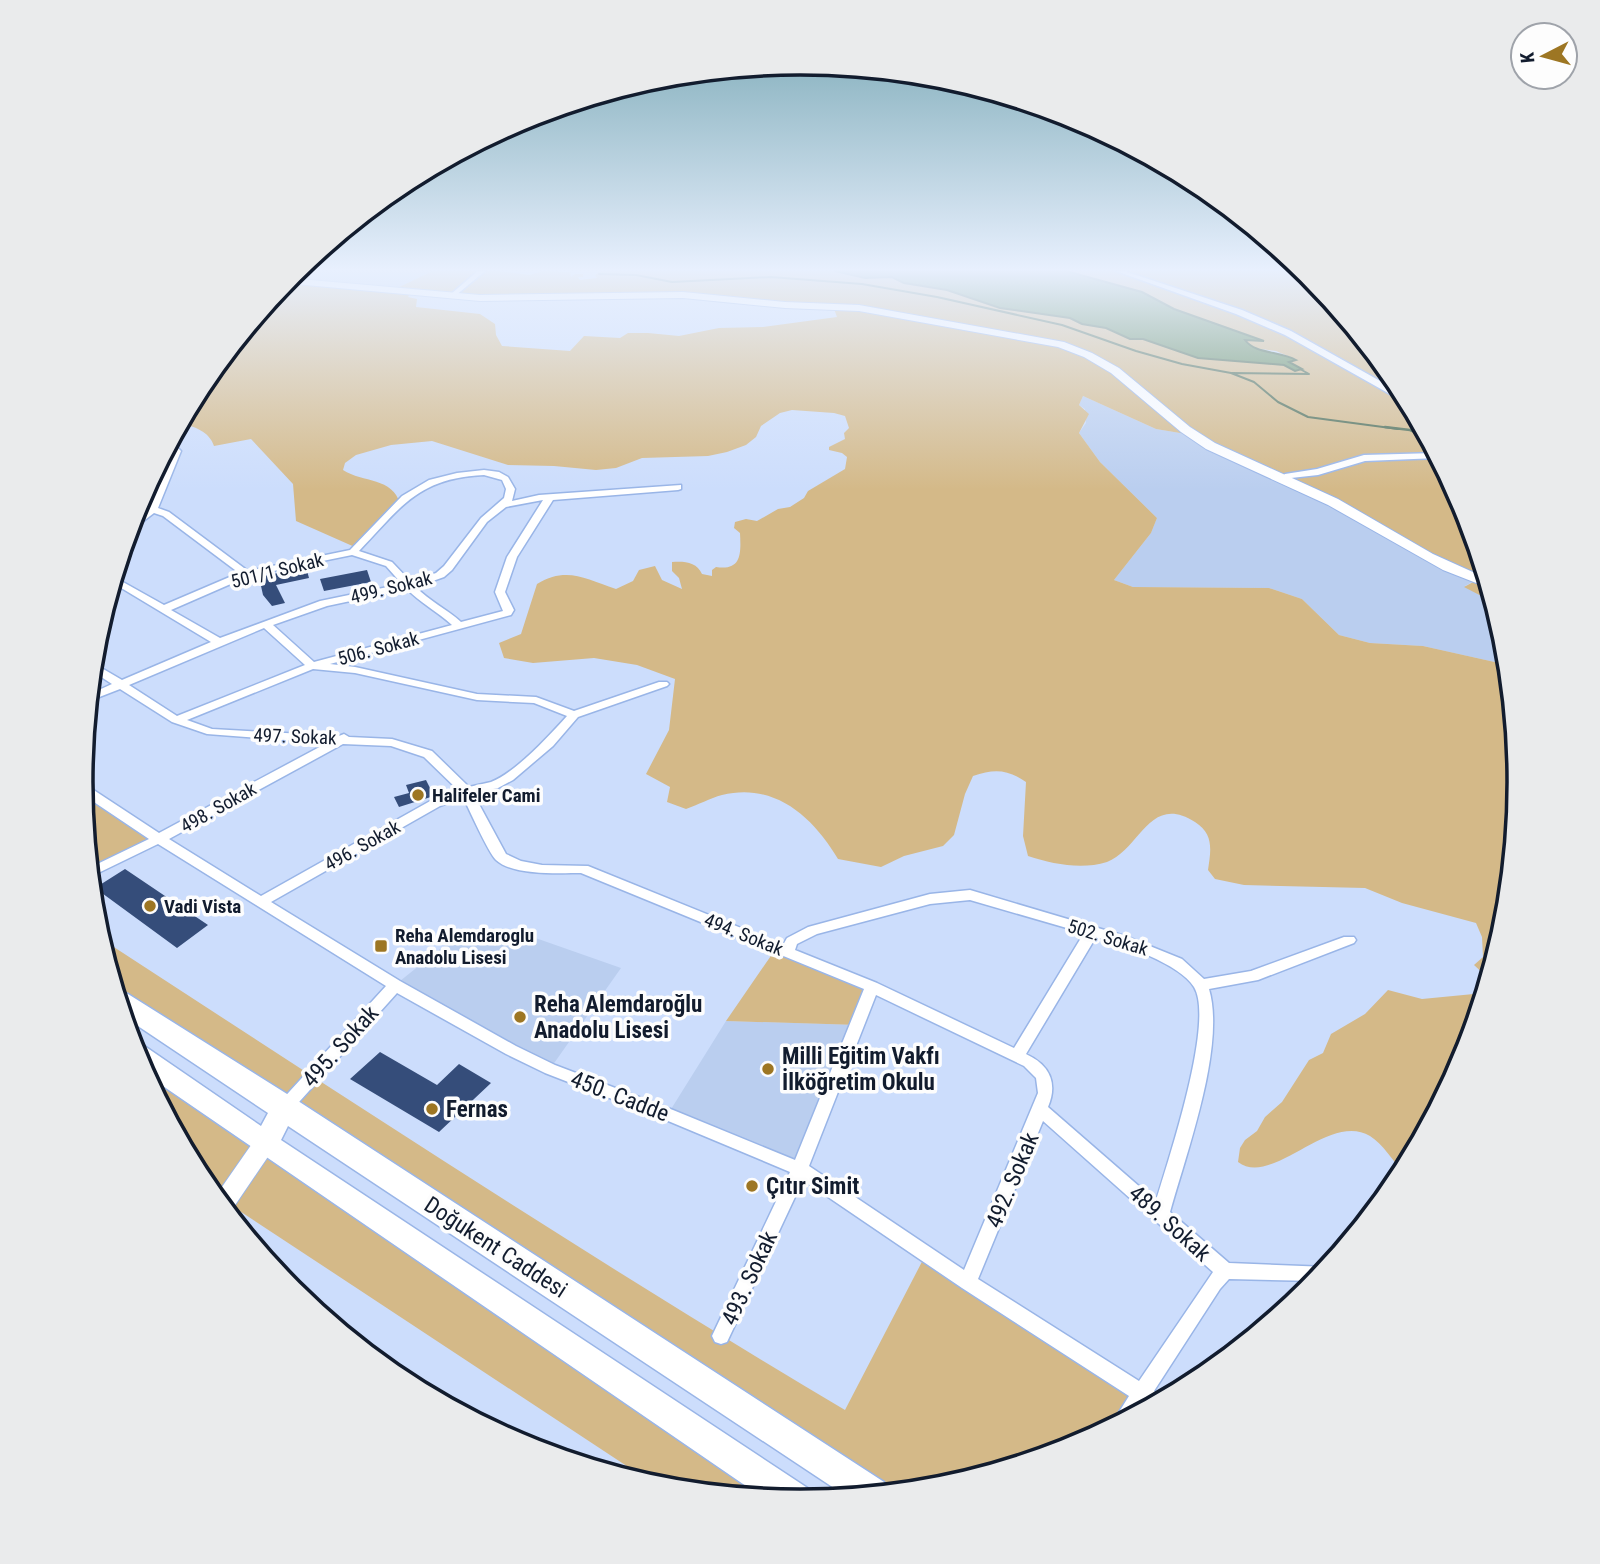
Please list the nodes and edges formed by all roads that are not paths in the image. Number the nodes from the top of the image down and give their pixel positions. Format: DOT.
graph roads {
  1 [pos="1057,344"];
  2 [pos="1308,344"];
  3 [pos="1388,389"];
  4 [pos="176,450"];
  5 [pos="1427,456"];
  6 [pos="1283,480"];
  7 [pos="678,487"];
  8 [pos="550,497"];
  9 [pos="503,505"];
  10 [pos="153,509"];
  11 [pos="146,514"];
  12 [pos="353,552"];
  13 [pos="246,574"];
  14 [pos="1477,579"];
  15 [pos="122,584"];
  16 [pos="409,586"];
  17 [pos="164,609"];
  18 [pos="265,624"];
  19 [pos="459,626"];
  20 [pos="219,642"];
  21 [pos="312,666"];
  22 [pos="102,672"];
  23 [pos="121,683"];
  24 [pos="663,684"];
  25 [pos="99,693"];
  26 [pos="574,715"];
  27 [pos="176,720"];
  28 [pos="344,738"];
  29 [pos="466,791"];
  30 [pos="94,796"];
  31 [pos="159,839"];
  32 [pos="99,869"];
  33 [pos="261,902"];
  34 [pos="1092,932"];
  35 [pos="1349,940"];
  36 [pos="787,951"];
  37 [pos="395,985"];
  38 [pos="1201,985"];
  39 [pos="872,987"];
  40 [pos="131,1009"];
  41 [pos="1018,1055"];
  42 [pos="153,1065"];
  43 [pos="1043,1076"];
  44 [pos="285,1107"];
  45 [pos="1041,1110"];
  46 [pos="266,1142"];
  47 [pos="800,1169"];
  48 [pos="228,1197"];
  49 [pos="1161,1213"];
  50 [pos="1224,1271"];
  51 [pos="1308,1273"];
  52 [pos="968,1282"];
  53 [pos="721,1336"];
  54 [pos="1140,1392"];
  55 [pos="1148,1397"];
  56 [pos="1132,1405"];
  57 [pos="860,1486"];
  58 [pos="778,1488"];
  1 -- 6 [label="street"];
  2 -- 3 [label="street"];
  4 -- 10 [label="street"];
  5 -- 6 [label="street"];
  6 -- 14 [label="street"];
  7 -- 8 [label="street, 499. Sokak"];
  8 -- 9 [label="street, 499. Sokak"];
  8 -- 19 [label="street"];
  9 -- 12 [label="street"];
  9 -- 16 [label="street, 499. Sokak"];
  10 -- 11 [label="street"];
  10 -- 13 [label="street"];
  12 -- 13 [label="street, 501/1 Sokak"];
  12 -- 16 [label="street, 506. Sokak"];
  13 -- 17 [label="street, 501/1 Sokak"];
  15 -- 17 [label="street"];
  16 -- 18 [label="street, 499. Sokak"];
  16 -- 19 [label="street, 506. Sokak"];
  17 -- 20 [label="street"];
  18 -- 20 [label="street, 499. Sokak"];
  18 -- 21 [label="street"];
  19 -- 21 [label="street, 506. Sokak"];
  20 -- 23 [label="street, 499. Sokak"];
  21 -- 26 [label="street"];
  21 -- 27 [label="street, 506. Sokak"];
  22 -- 23 [label="street, 497. Sokak"];
  23 -- 25 [label="street, 499. Sokak"];
  23 -- 27 [label="street, 497. Sokak"];
  24 -- 26 [label="street"];
  26 -- 29 [label="street, 496. Sokak"];
  27 -- 28 [label="street, 497. Sokak"];
  28 -- 29 [label="street, 497. Sokak"];
  28 -- 31 [label="street, 498. Sokak"];
  29 -- 33 [label="street, 496. Sokak"];
  29 -- 36 [label="street, 494. Sokak"];
  30 -- 31 [label="street, 450. Cadde"];
  31 -- 32 [label="street, 498. Sokak"];
  31 -- 33 [label="street, 450. Cadde"];
  33 -- 37 [label="street, 450. Cadde"];
  34 -- 36 [label="street, 502. Sokak"];
  34 -- 38 [label="street, 502. Sokak"];
  34 -- 41 [label="street"];
  35 -- 38 [label="street"];
  36 -- 39 [label="street, 494. Sokak"];
  37 -- 44 [label="street, 495. Sokak"];
  37 -- 47 [label="street, 450. Cadde"];
  38 -- 49 [label="street"];
  39 -- 41 [label="street, 494. Sokak"];
  39 -- 47 [label="street, 493. Sokak"];
  40 -- 44 [label="main road, Doğukent Caddesi"];
  41 -- 43 [label="street, 494. Sokak"];
  42 -- 46 [label="main road, Doğukent Caddesi"];
  43 -- 45 [label="street, 492. Sokak"];
  44 -- 46 [label="main road"];
  44 -- 57 [label="main road, Doğukent Caddesi"];
  45 -- 49 [label="street, 489. Sokak"];
  45 -- 52 [label="street, 492. Sokak"];
  46 -- 48 [label="street"];
  46 -- 58 [label="main road, Doğukent Caddesi"];
  47 -- 52 [label="street, 450. Cadde"];
  47 -- 53 [label="street, 493. Sokak"];
  49 -- 50 [label="street, 489. Sokak"];
  50 -- 51 [label="street, 489. Sokak"];
  50 -- 54 [label="street"];
  52 -- 54 [label="street, 450. Cadde"];
  54 -- 55 [label="street, 450. Cadde"];
  54 -- 56 [label="street"];
}
